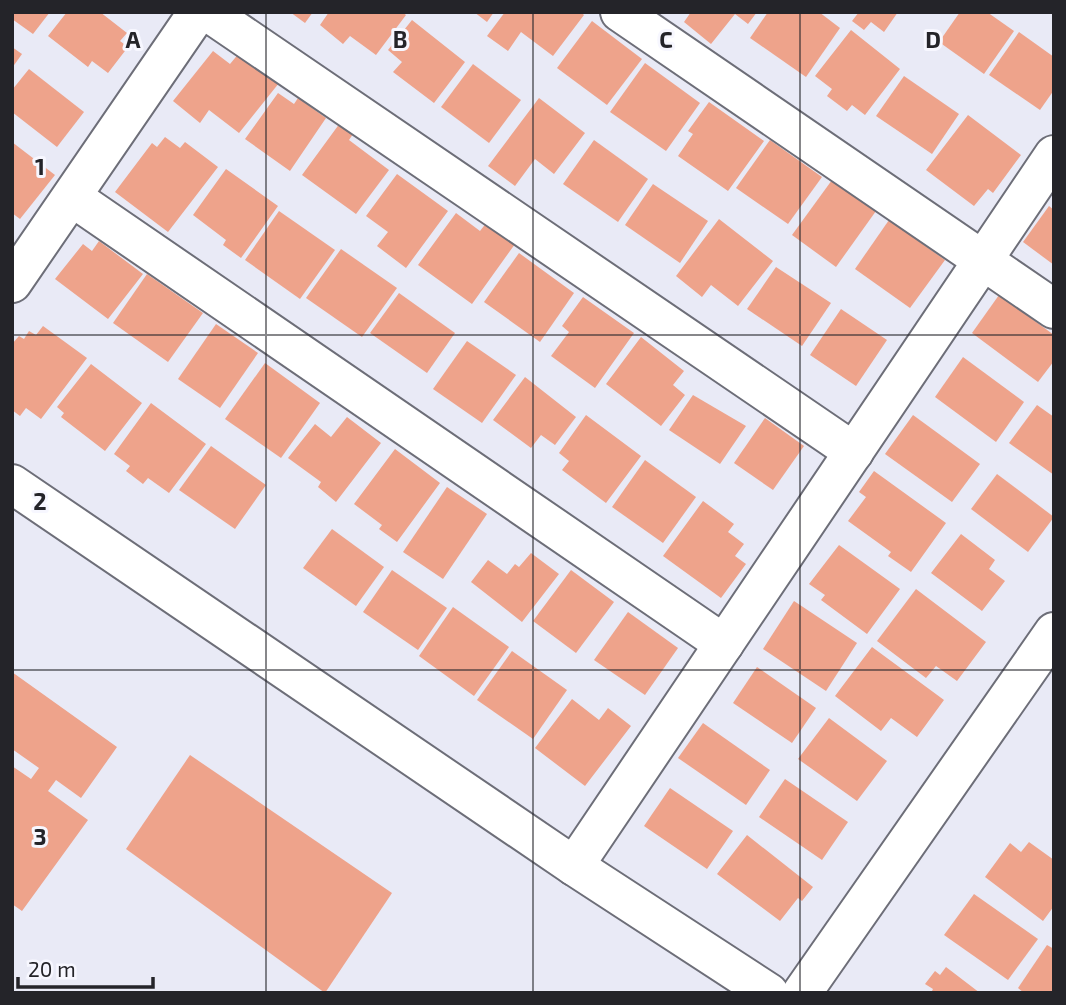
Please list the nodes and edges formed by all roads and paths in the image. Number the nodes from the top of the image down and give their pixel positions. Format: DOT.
graph roads {
  1 [pos="198,12"];
  2 [pos="208,12"];
  3 [pos="620,12"];
  4 [pos="1054,155"];
  5 [pos="72,197"];
  6 [pos="983,260"];
  7 [pos="12,284"];
  8 [pos="1054,309"];
  9 [pos="854,452"];
  10 [pos="12,484"];
  11 [pos="1054,632"];
  12 [pos="724,644"];
  13 [pos="574,866"];
  14 [pos="769,993"];
  15 [pos="802,993"];
  1 -- 5 [label="street"];
  2 -- 9 [label="street"];
  3 -- 6 [label="street"];
  4 -- 6 [label="street"];
  5 -- 7 [label="street"];
  5 -- 12 [label="street"];
  6 -- 8 [label="street"];
  6 -- 9 [label="street"];
  9 -- 12 [label="street"];
  10 -- 13 [label="street"];
  11 -- 15 [label="street"];
  12 -- 13 [label="street"];
  13 -- 14 [label="street"];
}
